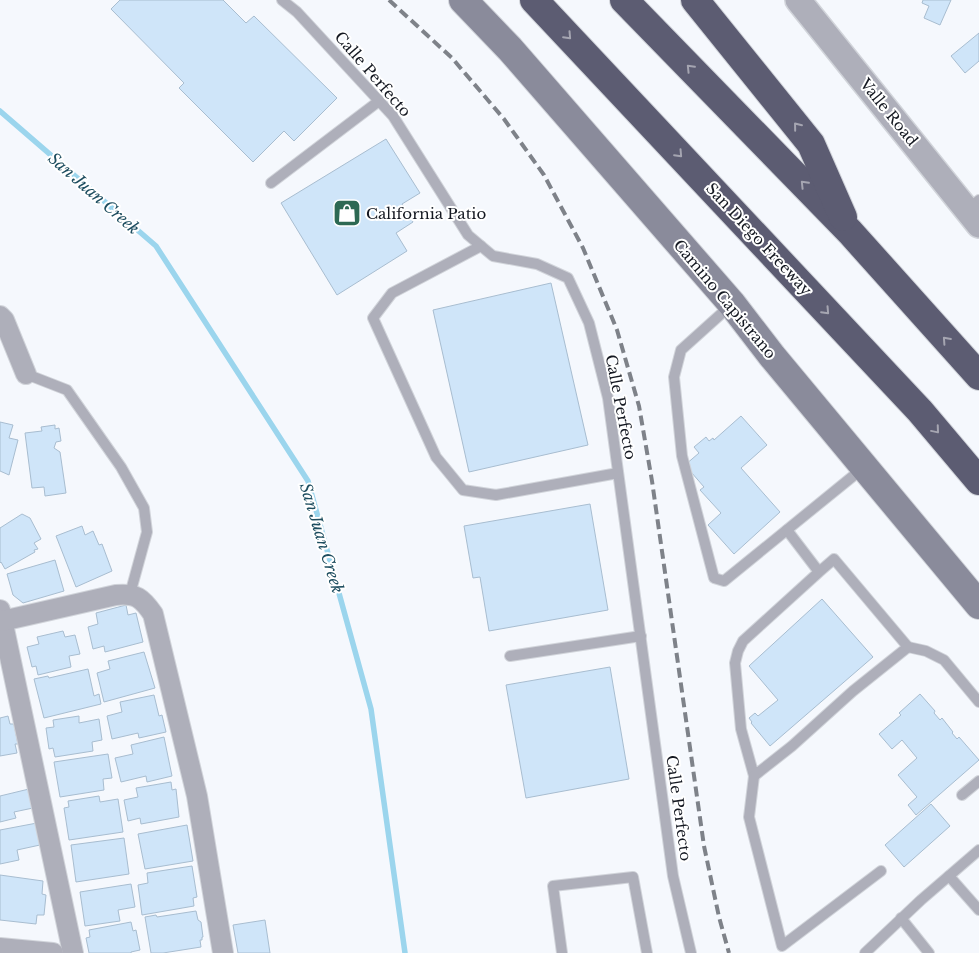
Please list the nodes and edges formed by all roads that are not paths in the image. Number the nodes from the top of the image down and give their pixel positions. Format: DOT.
graph roads {
  1 [pos="282,0"];
  2 [pos="462,0"];
  3 [pos="534,0"];
  4 [pos="624,0"];
  5 [pos="695,0"];
  6 [pos="798,0"];
  7 [pos="379,101"];
  8 [pos="271,183"];
  9 [pos="975,212"];
  10 [pos="850,232"];
  11 [pos="481,246"];
  12 [pos="732,304"];
  13 [pos="3,328"];
  14 [pos="26,374"];
  15 [pos="979,376"];
  16 [pos="864,468"];
  17 [pos="618,473"];
  18 [pos="979,481"];
  19 [pos="787,530"];
  20 [pos="818,572"];
  21 [pos="130,594"];
  22 [pos="979,605"];
  23 [pos="1,615"];
  24 [pos="641,636"];
  25 [pos="908,647"];
  26 [pos="510,656"];
  27 [pos="979,702"];
  28 [pos="754,776"];
  29 [pos="979,781"];
  30 [pos="962,795"];
  31 [pos="979,850"];
  32 [pos="881,871"];
  33 [pos="949,876"];
  34 [pos="979,910"];
  35 [pos="901,918"];
  36 [pos="0,948"];
  37 [pos="53,953"];
  38 [pos="73,953"];
  39 [pos="223,953"];
  40 [pos="562,953"];
  41 [pos="647,953"];
  42 [pos="691,953"];
  43 [pos="864,953"];
  44 [pos="929,953"];
  1 -- 7 [label="lane, Calle Perfecto"];
  2 -- 12 [label="main road, Camino Capistrano"];
  3 -- 18 [label="highway, San Diego Freeway, one-way"];
  10 -- 4 [label="highway, one-way"];
  10 -- 5 [label="highway, one-way"];
  6 -- 9 [label="street, Valle Road"];
  7 -- 8 [label="lane"];
  7 -- 11 [label="lane, Calle Perfecto"];
  15 -- 10 [label="highway, one-way"];
  11 -- 17 [label="lane, Calle Perfecto"];
  11 -- 17 [label="lane"];
  12 -- 16 [label="main road, Camino Capistrano"];
  12 -- 19 [label="lane"];
  13 -- 14 [label="street"];
  14 -- 21 [label="lane"];
  16 -- 19 [label="lane"];
  16 -- 22 [label="main road, Camino Capistrano"];
  17 -- 24 [label="lane, Calle Perfecto"];
  19 -- 20 [label="lane"];
  20 -- 25 [label="lane"];
  20 -- 28 [label="lane"];
  21 -- 23 [label="street"];
  21 -- 39 [label="street"];
  23 -- 38 [label="street"];
  24 -- 26 [label="lane"];
  24 -- 42 [label="lane, Calle Perfecto"];
  25 -- 27 [label="lane"];
  25 -- 28 [label="lane"];
  28 -- 32 [label="lane"];
  29 -- 30 [label="lane"];
  31 -- 33 [label="lane"];
  33 -- 34 [label="lane"];
  33 -- 35 [label="lane"];
  35 -- 43 [label="lane"];
  35 -- 44 [label="lane"];
  36 -- 37 [label="street"];
  40 -- 41 [label="lane"];
}
